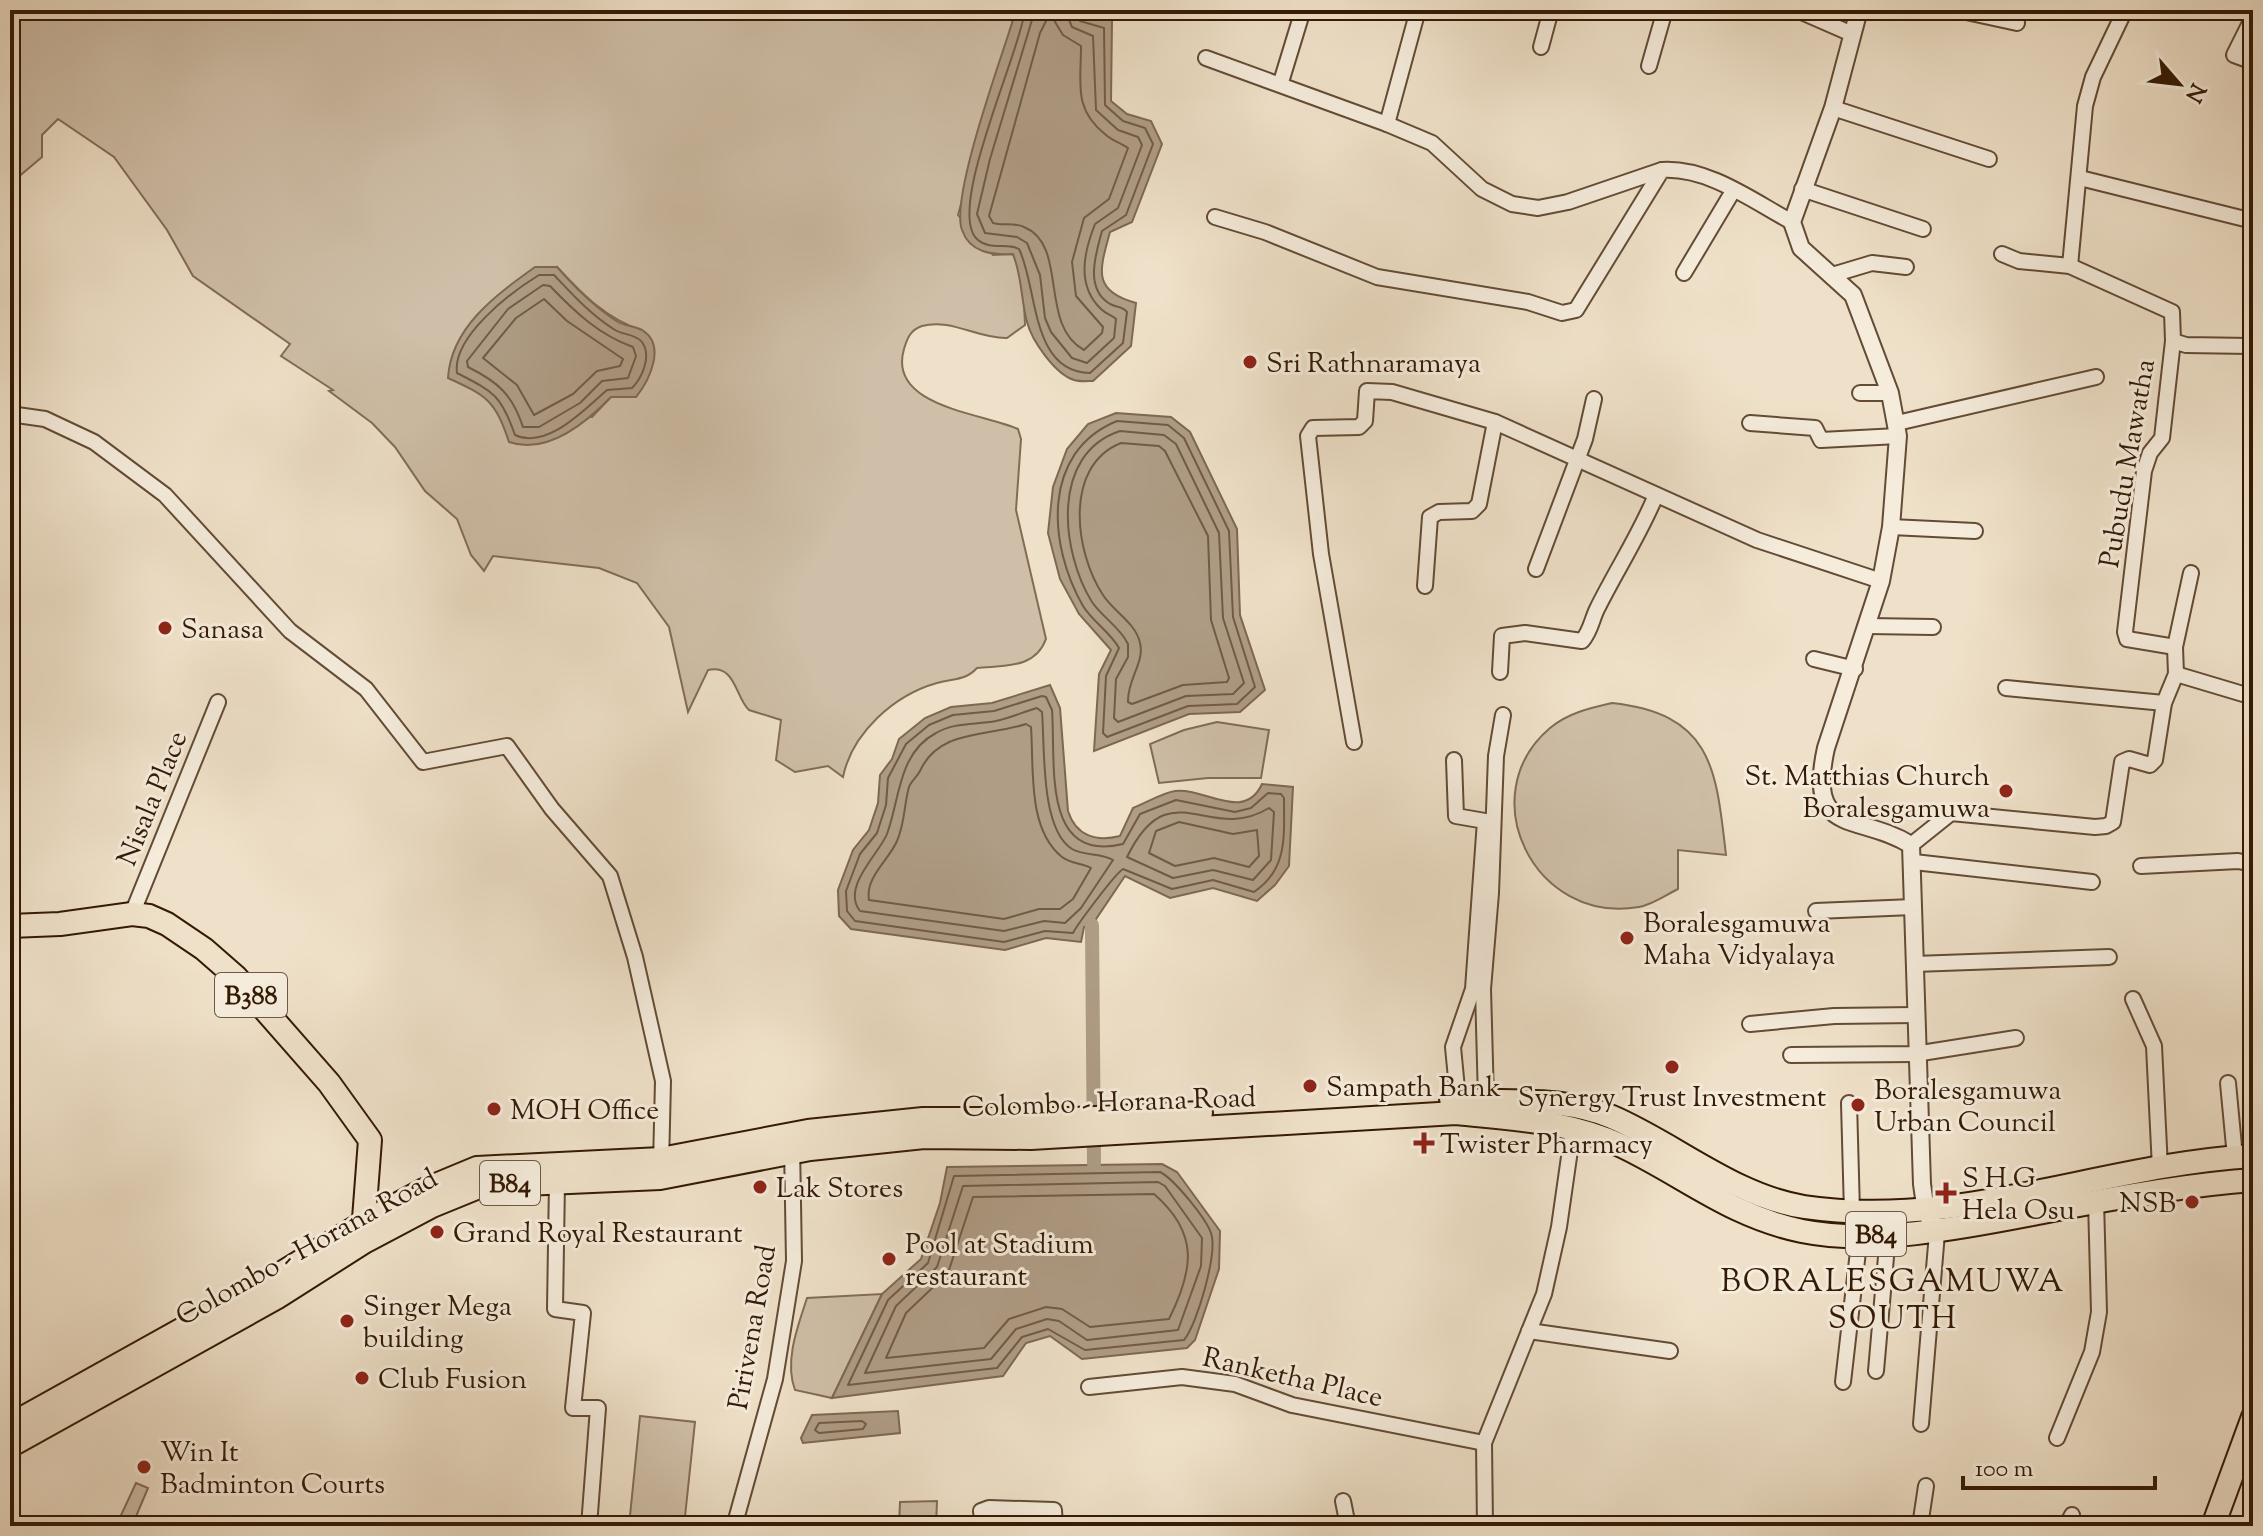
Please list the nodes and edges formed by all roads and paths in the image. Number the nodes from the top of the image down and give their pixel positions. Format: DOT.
graph roads {
  1 [pos="1303,10"];
  2 [pos="1418,10"];
  3 [pos="1551,10"];
  4 [pos="1665,10"];
  5 [pos="1797,10"];
  6 [pos="1859,10"];
  7 [pos="1957,10"];
  8 [pos="2125,10"];
  9 [pos="2253,17"];
  10 [pos="2017,23"];
  11 [pos="1852,34"];
  12 [pos="1541,47"];
  13 [pos="1206,58"];
  14 [pos="2253,62"];
  15 [pos="1649,66"];
  16 [pos="1281,82"];
  17 [pos="1833,108"];
  18 [pos="1387,124"];
  19 [pos="1989,159"];
  20 [pos="1662,170"];
  21 [pos="2080,178"];
  22 [pos="1802,189"];
  23 [pos="1733,191"];
  24 [pos="1215,217"];
  25 [pos="2253,221"];
  26 [pos="1792,222"];
  27 [pos="1923,229"];
  28 [pos="2002,254"];
  29 [pos="2070,266"];
  30 [pos="1906,267"];
  31 [pos="1684,273"];
  32 [pos="1832,275"];
  33 [pos="2173,341"];
  34 [pos="2250,346"];
  35 [pos="2096,377"];
  36 [pos="1860,393"];
  37 [pos="1890,393"];
  38 [pos="1594,399"];
  39 [pos="10,414"];
  40 [pos="1495,422"];
  41 [pos="1750,423"];
  42 [pos="1898,430"];
  43 [pos="1576,461"];
  44 [pos="1656,495"];
  45 [pos="1891,527"];
  46 [pos="1975,531"];
  47 [pos="1536,569"];
  48 [pos="2191,573"];
  49 [pos="1881,581"];
  50 [pos="1425,586"];
  51 [pos="1868,626"];
  52 [pos="1933,627"];
  53 [pos="2175,647"];
  54 [pos="1814,659"];
  55 [pos="1855,669"];
  56 [pos="1500,672"];
  57 [pos="2176,674"];
  58 [pos="2006,688"];
  59 [pos="2253,697"];
  60 [pos="218,702"];
  61 [pos="2164,703"];
  62 [pos="1503,715"];
  63 [pos="1354,742"];
  64 [pos="1454,760"];
  65 [pos="1912,853"];
  66 [pos="2141,866"];
  67 [pos="2253,866"];
  68 [pos="2253,881"];
  69 [pos="2092,882"];
  70 [pos="1913,907"];
  71 [pos="1816,911"];
  72 [pos="132,914"];
  73 [pos="10,926"];
  74 [pos="2109,957"];
  75 [pos="1914,964"];
  76 [pos="2133,999"];
  77 [pos="1915,1015"];
  78 [pos="1750,1024"];
  79 [pos="2016,1038"];
  80 [pos="1915,1054"];
  81 [pos="1791,1055"];
  82 [pos="2228,1083"];
  83 [pos="1458,1099"];
  84 [pos="1486,1099"];
  85 [pos="1849,1103"];
  86 [pos="1111,1125"];
  87 [pos="1573,1129"];
  88 [pos="792,1144"];
  89 [pos="2244,1157"];
  90 [pos="661,1168"];
  91 [pos="2160,1168"];
  92 [pos="2253,1180"];
  93 [pos="557,1181"];
  94 [pos="2096,1201"];
  95 [pos="1852,1212"];
  96 [pos="1926,1212"];
  97 [pos="363,1232"];
  98 [pos="1937,1233"];
  99 [pos="1860,1234"];
  100 [pos="1888,1234"];
  101 [pos="206,1326"];
  102 [pos="1529,1331"];
  103 [pos="1670,1351"];
  104 [pos="1876,1371"];
  105 [pos="1843,1382"];
  106 [pos="1089,1387"];
  107 [pos="2253,1417"];
  108 [pos="1921,1424"];
  109 [pos="10,1425"];
  110 [pos="2057,1438"];
  111 [pos="1484,1443"];
  112 [pos="10,1446"];
  113 [pos="1926,1486"];
  114 [pos="1343,1501"];
  115 [pos="589,1526"];
  116 [pos="738,1526"];
  117 [pos="983,1526"];
  118 [pos="1055,1526"];
  119 [pos="1348,1526"];
  120 [pos="1485,1526"];
  121 [pos="1920,1526"];
  122 [pos="2213,1526"];
  1 -- 16 [label="street"];
  2 -- 18 [label="street"];
  3 -- 12 [label="street"];
  4 -- 15 [label="street"];
  5 -- 11 [label="street"];
  6 -- 11 [label="street"];
  7 -- 10 [label="street"];
  8 -- 21 [label="street"];
  9 -- 14 [label="street"];
  11 -- 17 [label="street"];
  13 -- 16 [label="street"];
  16 -- 18 [label="street"];
  17 -- 19 [label="street"];
  17 -- 22 [label="street"];
  18 -- 20 [label="street"];
  20 -- 23 [label="street"];
  20 -- 24 [label="street"];
  21 -- 25 [label="street"];
  21 -- 29 [label="street"];
  22 -- 26 [label="street"];
  22 -- 27 [label="street"];
  23 -- 26 [label="street"];
  23 -- 31 [label="street"];
  26 -- 32 [label="street"];
  28 -- 29 [label="street"];
  29 -- 33 [label="street"];
  30 -- 32 [label="street"];
  32 -- 37 [label="street"];
  33 -- 34 [label="street"];
  33 -- 53 [label="street, Pubudu Mawatha"];
  35 -- 42 [label="street"];
  36 -- 37 [label="street"];
  37 -- 42 [label="street"];
  38 -- 43 [label="street"];
  39 -- 90 [label="street"];
  40 -- 43 [label="street"];
  40 -- 50 [label="street"];
  40 -- 63 [label="street"];
  41 -- 42 [label="street"];
  42 -- 45 [label="street"];
  43 -- 44 [label="street"];
  43 -- 47 [label="street"];
  44 -- 49 [label="street"];
  44 -- 56 [label="street"];
  45 -- 46 [label="street"];
  45 -- 49 [label="street"];
  48 -- 53 [label="street"];
  49 -- 51 [label="street"];
  51 -- 52 [label="street"];
  51 -- 55 [label="street"];
  53 -- 57 [label="street"];
  54 -- 55 [label="street"];
  55 -- 65 [label="street"];
  57 -- 59 [label="street"];
  57 -- 61 [label="street"];
  58 -- 61 [label="street"];
  60 -- 72 [label="street, Nisala Place"];
  61 -- 65 [label="street"];
  62 -- 84 [label="street"];
  64 -- 83 [label="street"];
  65 -- 69 [label="street"];
  65 -- 70 [label="street"];
  66 -- 67 [label="street"];
  67 -- 68 [label="street"];
  70 -- 71 [label="street"];
  70 -- 75 [label="street"];
  72 -- 73 [label="main road, B388"];
  72 -- 97 [label="main road, B388"];
  74 -- 75 [label="street"];
  75 -- 77 [label="street"];
  76 -- 91 [label="street"];
  77 -- 78 [label="street"];
  77 -- 80 [label="street"];
  79 -- 80 [label="street"];
  80 -- 81 [label="street"];
  80 -- 96 [label="street"];
  82 -- 89 [label="street"];
  83 -- 84 [label="main road, Colombo - Horana Road / B84"];
  83 -- 86 [label="main road, Colombo - Horana Road / B84"];
  84 -- 95 [label="main road, Colombo - Horana Road / B84"];
  85 -- 95 [label="street"];
  86 -- 87 [label="main road, Colombo - Horana Road / B84"];
  86 -- 88 [label="main road, Colombo - Horana Road / B84"];
  87 -- 99 [label="main road, Colombo - Horana Road / B84"];
  87 -- 102 [label="street"];
  88 -- 90 [label="main road, Colombo - Horana Road / B84"];
  88 -- 116 [label="street, Pirivena Road"];
  89 -- 91 [label="main road, Colombo - Horana Road / B84"];
  90 -- 93 [label="main road, Colombo - Horana Road / B84"];
  90 -- 97 [label="main road, Colombo - Horana Road / B84"];
  91 -- 96 [label="main road, Colombo - Horana Road / B84"];
  92 -- 94 [label="main road, Colombo - Horana Road / B84"];
  93 -- 97 [label="main road, Colombo - Horana Road / B84"];
  93 -- 115 [label="street"];
  94 -- 98 [label="main road, Colombo - Horana Road / B84"];
  94 -- 110 [label="street"];
  95 -- 96 [label="main road, Colombo - Horana Road / B84"];
  96 -- 98 [label="street"];
  97 -- 101 [label="main road, Colombo - Horana Road / B84"];
  98 -- 100 [label="main road, Colombo - Horana Road / B84"];
  98 -- 108 [label="street"];
  99 -- 100 [label="main road, Colombo - Horana Road / B84"];
  99 -- 105 [label="street"];
  100 -- 104 [label="street"];
  101 -- 109 [label="main road, Colombo - Horana Road / B84"];
  101 -- 112 [label="main road, Colombo - Horana Road / B84"];
  102 -- 103 [label="street"];
  102 -- 111 [label="street"];
  106 -- 111 [label="street, Ranketha Place"];
  107 -- 122 [label="main road"];
  111 -- 120 [label="street"];
  113 -- 121 [label="street"];
  114 -- 119 [label="street"];
  117 -- 118 [label="street"];
}
